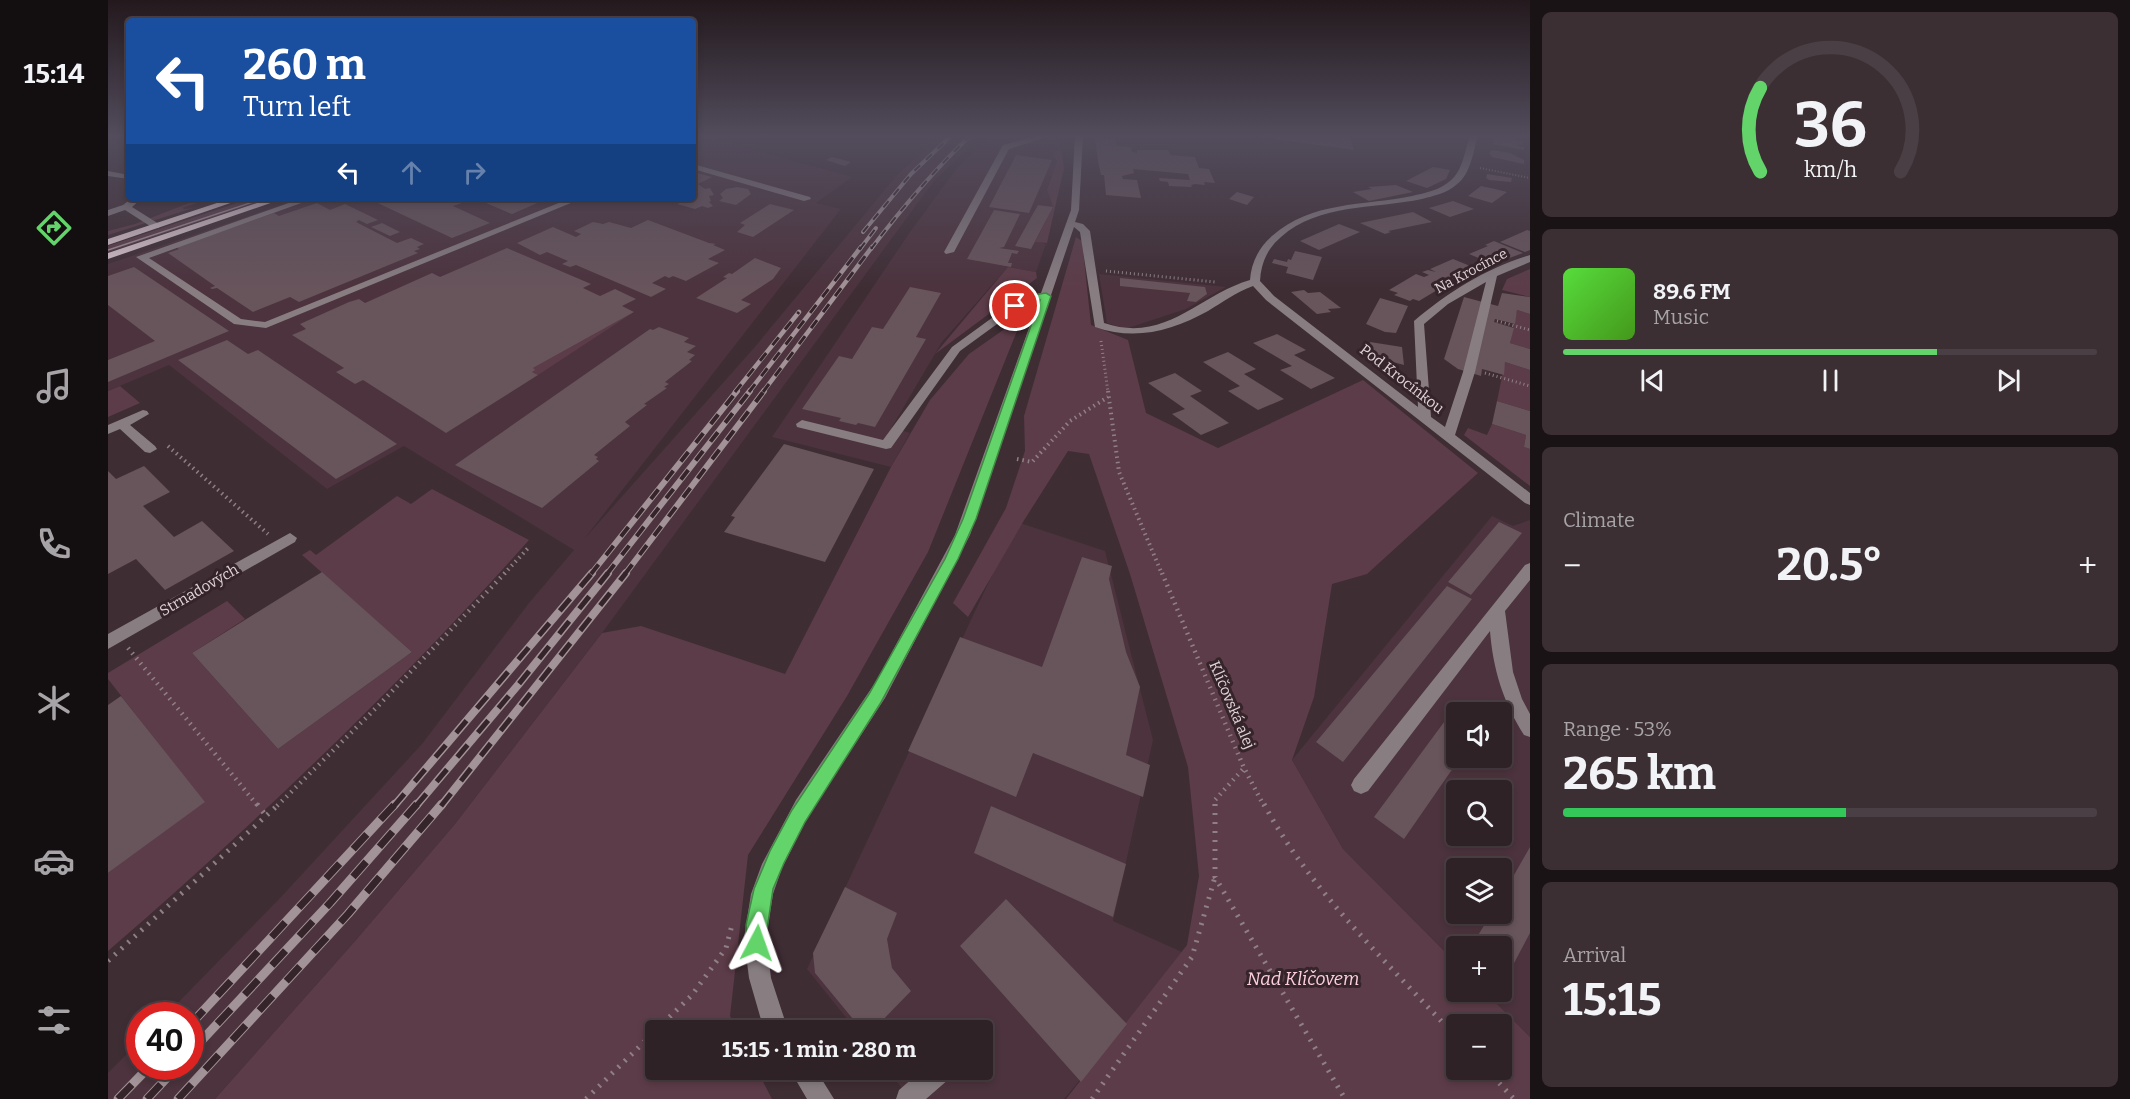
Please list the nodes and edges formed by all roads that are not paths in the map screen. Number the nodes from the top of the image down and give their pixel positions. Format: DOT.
graph roads {
  1 [pos="763,186"];
  2 [pos="985,186"];
  3 [pos="1077,186"];
  4 [pos="1448,186"];
  5 [pos="807,199"];
  6 [pos="134,201"];
  7 [pos="233,201"];
  8 [pos="272,201"];
  9 [pos="302,201"];
  10 [pos="571,201"];
  11 [pos="126,207"];
  12 [pos="108,213"];
  13 [pos="1070,225"];
  14 [pos="156,226"];
  15 [pos="108,242"];
  16 [pos="949,252"];
  17 [pos="108,256"];
  18 [pos="1530,258"];
  19 [pos="1493,273"];
  20 [pos="1255,282"];
  21 [pos="1046,296"];
  22 [pos="143,414"];
  23 [pos="1425,417"];
  24 [pos="122,424"];
  25 [pos="802,424"];
  26 [pos="108,430"];
  27 [pos="1448,436"];
  28 [pos="150,449"];
  29 [pos="1530,500"];
  30 [pos="284,541"];
  31 [pos="1530,569"];
  32 [pos="1497,610"];
  33 [pos="113,639"];
  34 [pos="1530,729"];
  35 [pos="1361,785"];
  36 [pos="772,1020"];
  37 [pos="809,1080"];
  38 [pos="929,1080"];
  39 [pos="822,1099"];
  40 [pos="908,1099"];
  1 -- 5 [label="street"];
  2 -- 16 [label="street"];
  3 -- 13 [label="street"];
  4 -- 20 [label="street"];
  6 -- 11 [label="street"];
  7 -- 14 [label="main road"];
  8 -- 17 [label="main road"];
  9 -- 10 [label="street"];
  11 -- 12 [label="street"];
  11 -- 14 [label="street"];
  13 -- 20 [label="street"];
  13 -- 21 [label="street"];
  14 -- 15 [label="main road"];
  18 -- 19 [label="street, Na Krocínce"];
  19 -- 23 [label="street, Na Krocínce"];
  19 -- 27 [label="street"];
  20 -- 23 [label="street, Pod Krocínkou"];
  21 -- 25 [label="street"];
  21 -- 36 [label="street"];
  22 -- 24 [label="street"];
  23 -- 27 [label="street, Pod Krocínkou"];
  24 -- 26 [label="street"];
  24 -- 28 [label="street"];
  27 -- 29 [label="street, Pod Krocínkou"];
  30 -- 33 [label="street, Strnadových"];
  31 -- 32 [label="street"];
  32 -- 34 [label="street"];
  32 -- 35 [label="street"];
  37 -- 39 [label="street"];
  38 -- 40 [label="street"];
}
